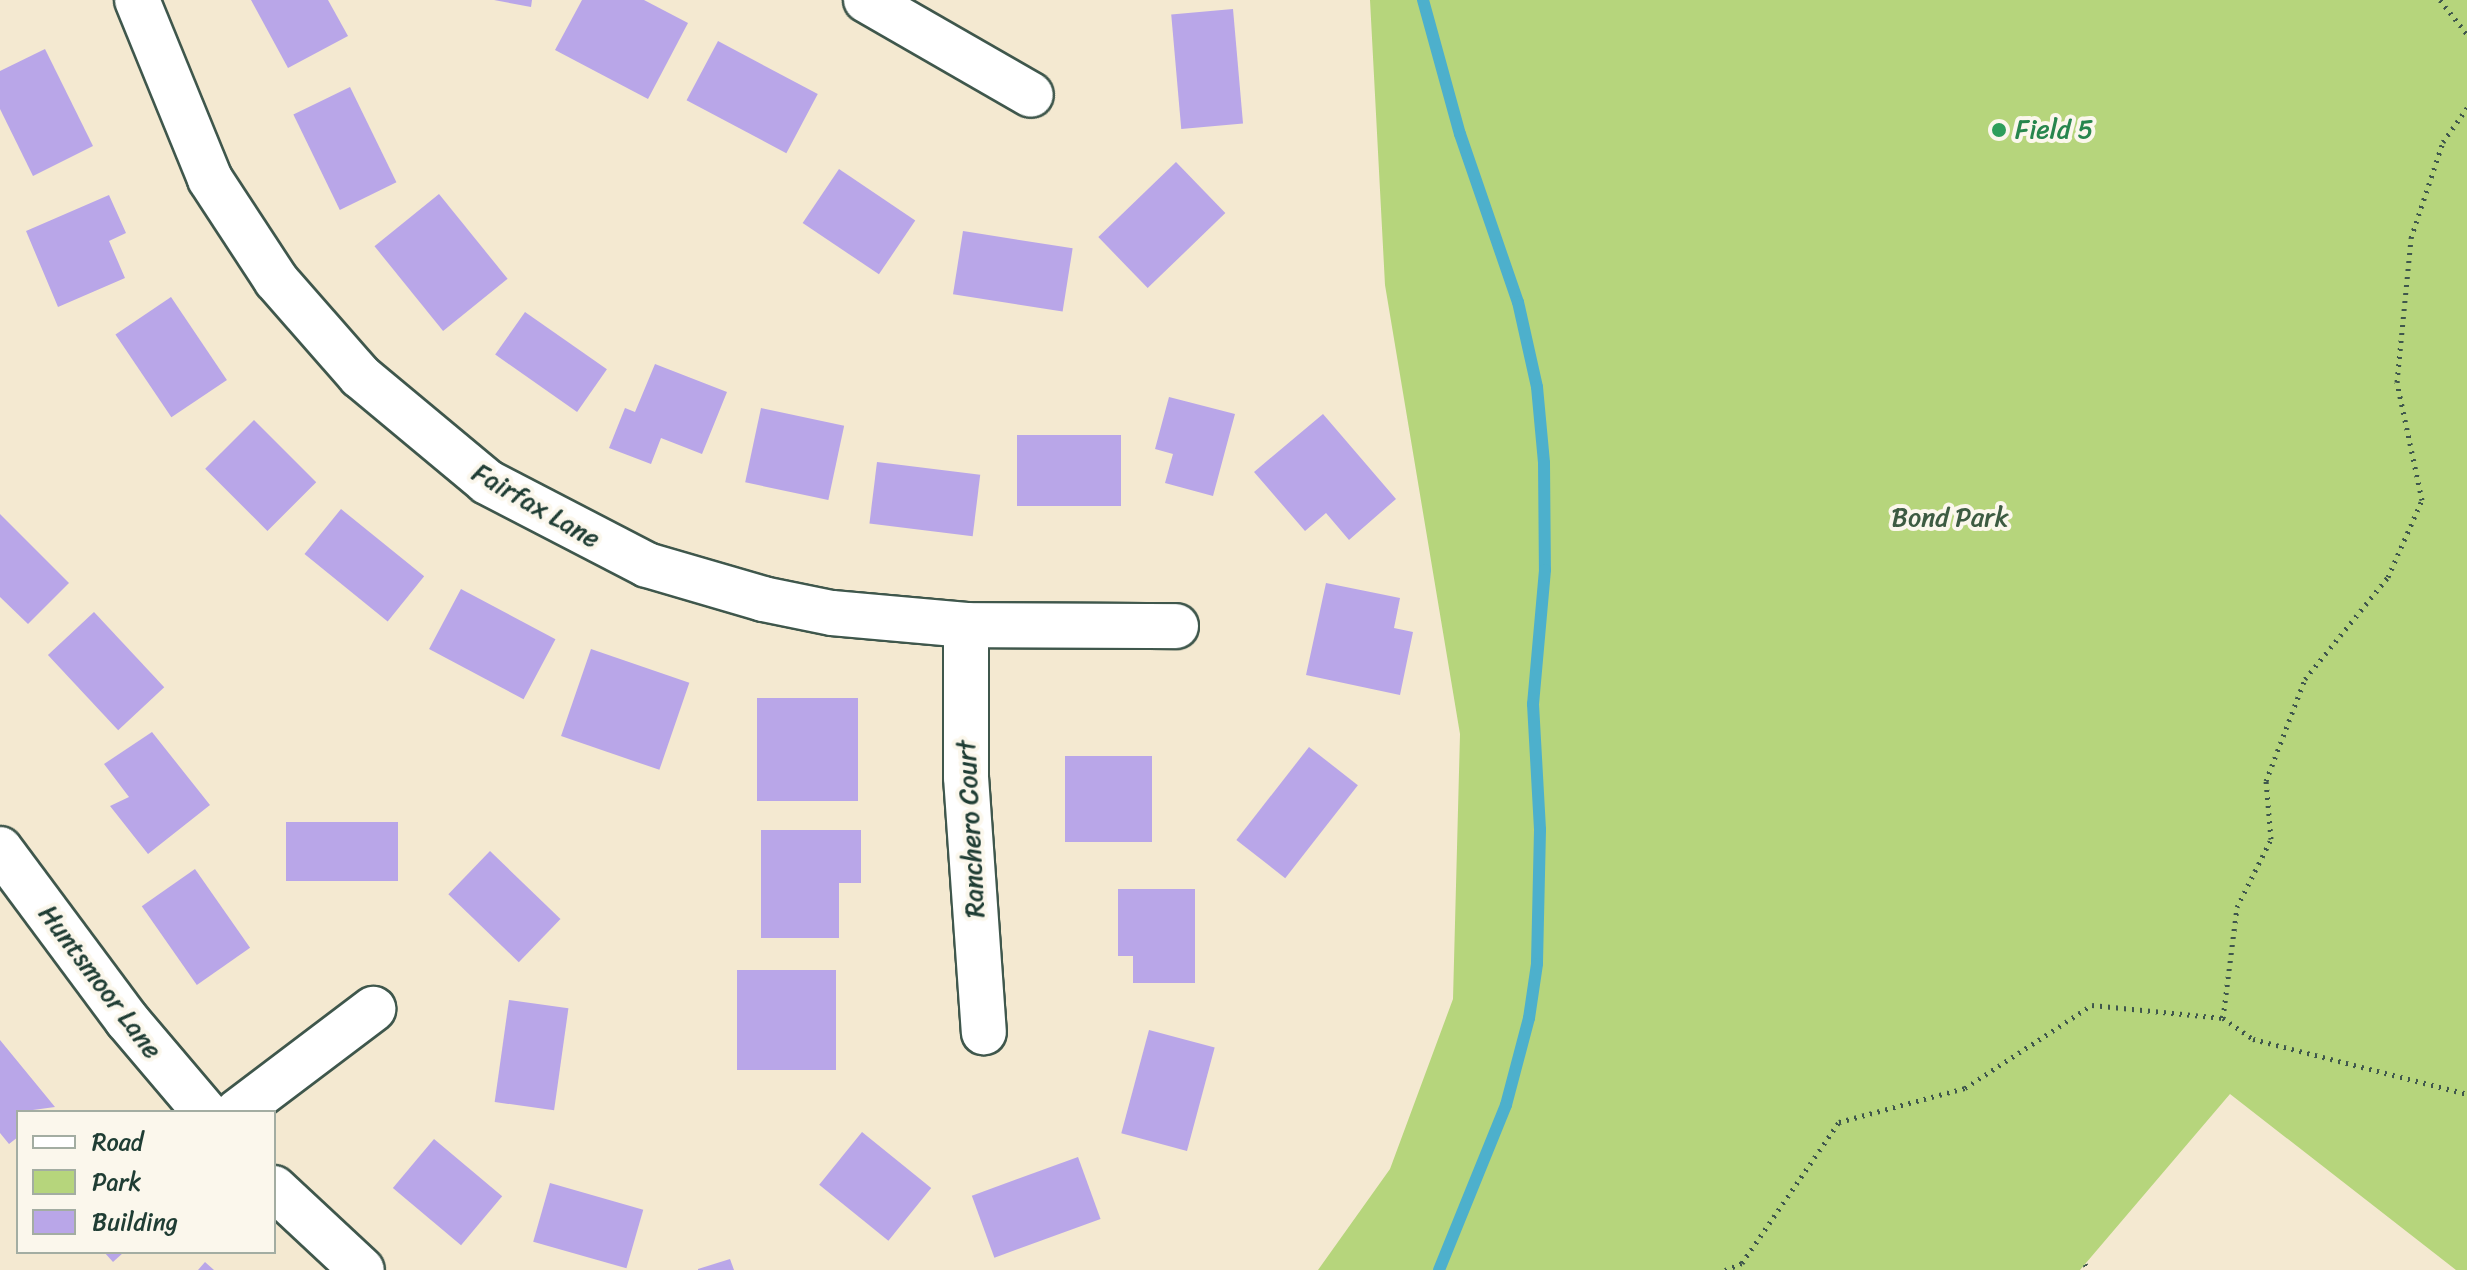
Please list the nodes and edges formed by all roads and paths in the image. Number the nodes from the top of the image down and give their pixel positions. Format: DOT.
graph roads {
  1 [pos="137,0"];
  2 [pos="866,0"];
  3 [pos="2440,0"];
  4 [pos="2467,34"];
  5 [pos="1031,95"];
  6 [pos="2467,108"];
  7 [pos="966,625"];
  8 [pos="1176,626"];
  9 [pos="0,849"];
  10 [pos="373,1009"];
  11 [pos="2223,1018"];
  12 [pos="984,1032"];
  13 [pos="2467,1094"];
  14 [pos="203,1110"];
  15 [pos="240,1110"];
  16 [pos="276,1190"];
  17 [pos="362,1270"];
  18 [pos="1725,1270"];
  1 -- 7 [label="street, Fairfax Lane"];
  2 -- 5 [label="street"];
  3 -- 4 [label="path"];
  6 -- 11 [label="path"];
  7 -- 8 [label="street, Fairfax Lane"];
  7 -- 12 [label="street, Ranchero Court"];
  9 -- 14 [label="street, Huntsmoor Lane"];
  10 -- 15 [label="street"];
  11 -- 13 [label="path"];
  11 -- 18 [label="path"];
  16 -- 17 [label="street"];
}
